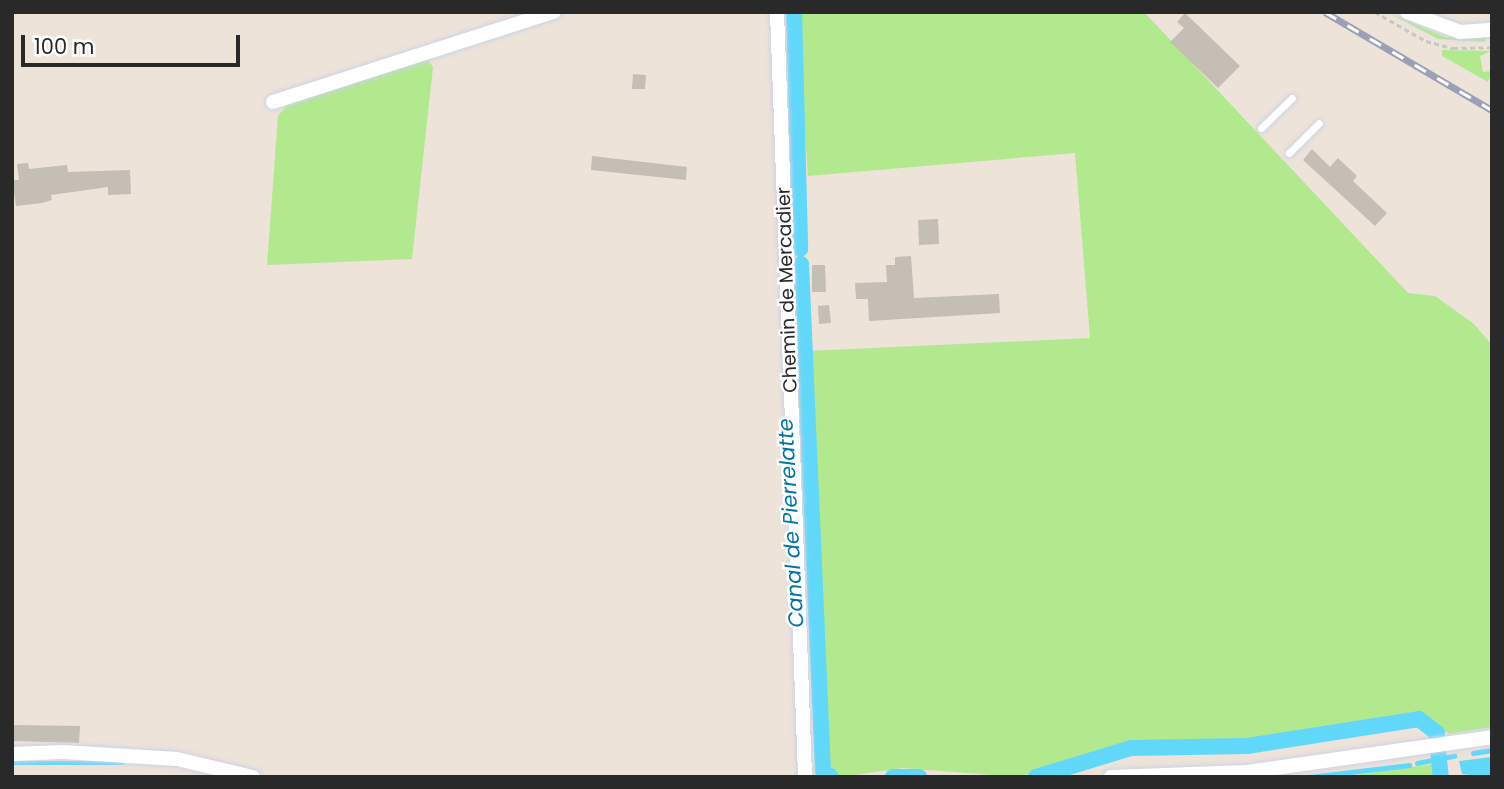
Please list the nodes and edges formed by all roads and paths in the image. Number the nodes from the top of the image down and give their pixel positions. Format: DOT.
graph roads {
  1 [pos="554,12"];
  2 [pos="777,12"];
  3 [pos="1407,12"];
  4 [pos="1492,30"];
  5 [pos="1292,98"];
  6 [pos="273,102"];
  7 [pos="1319,123"];
  8 [pos="1261,128"];
  9 [pos="1289,153"];
  10 [pos="1492,737"];
  11 [pos="12,754"];
  12 [pos="253,777"];
  13 [pos="805,777"];
  14 [pos="1111,777"];
  1 -- 6 [label="street"];
  2 -- 13 [label="street, Chemin de Mercadier"];
  3 -- 4 [label="street"];
  5 -- 8 [label="lane"];
  7 -- 9 [label="lane"];
  10 -- 14 [label="street"];
  11 -- 12 [label="street"];
}
